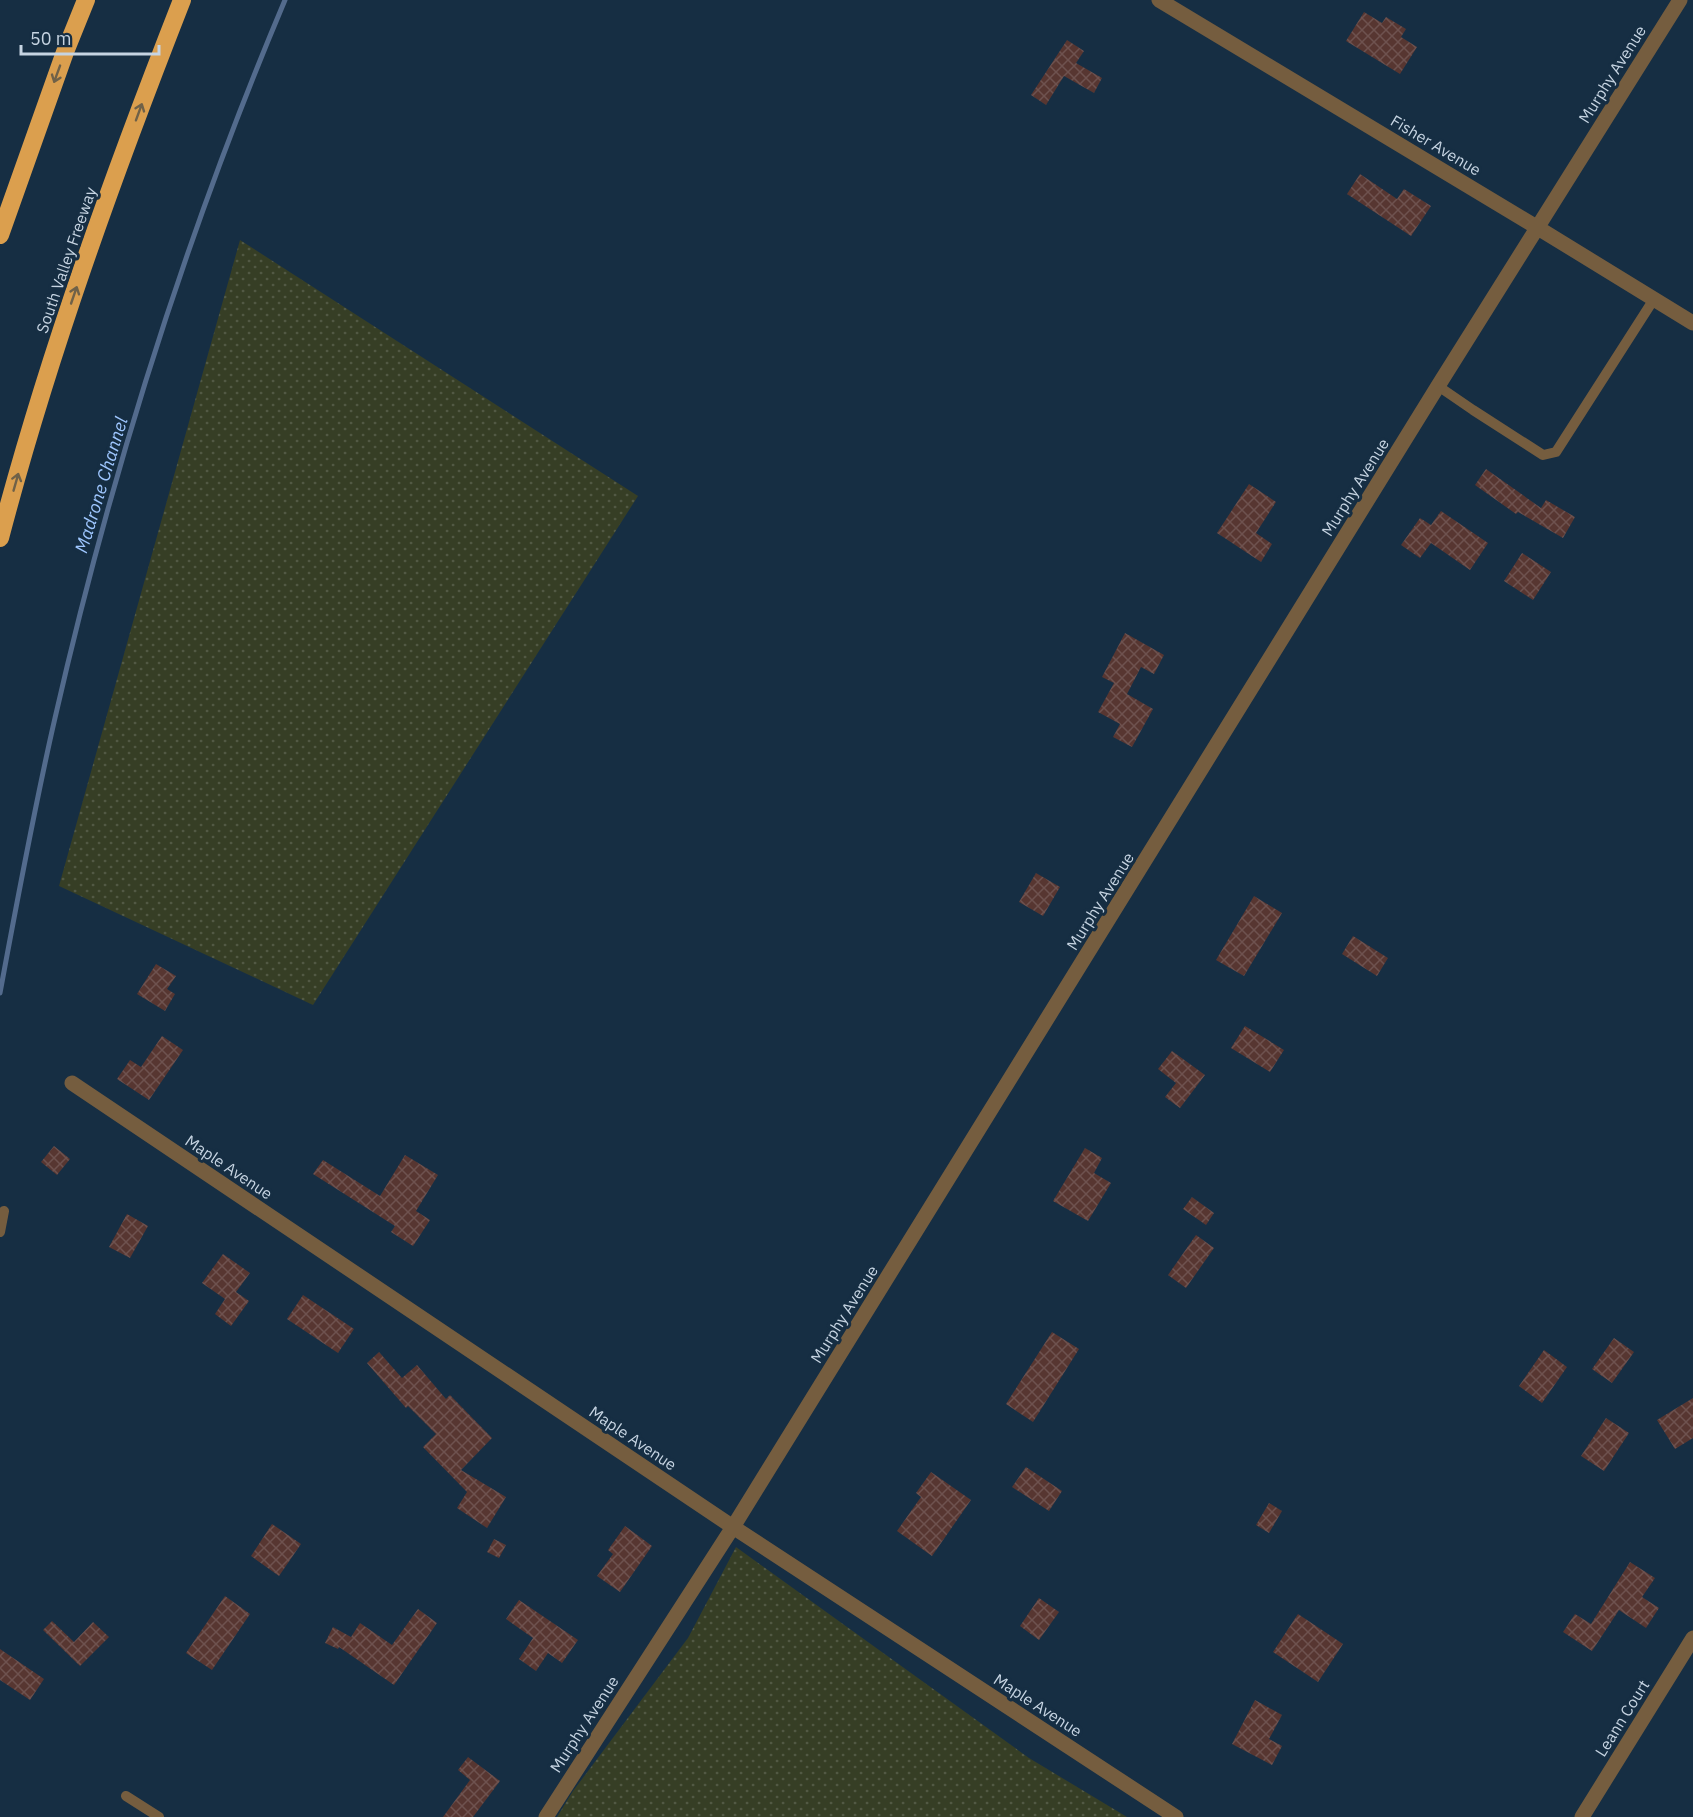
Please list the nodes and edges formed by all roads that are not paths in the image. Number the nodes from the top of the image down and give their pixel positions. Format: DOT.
graph roads {
  1 [pos="86,0"];
  2 [pos="182,0"];
  3 [pos="1159,0"];
  4 [pos="1680,0"];
  5 [pos="1538,228"];
  6 [pos="0,236"];
  7 [pos="1654,299"];
  8 [pos="1693,323"];
  9 [pos="1438,386"];
  10 [pos="0,538"];
  11 [pos="72,1083"];
  12 [pos="4,1211"];
  13 [pos="0,1232"];
  14 [pos="734,1527"];
  15 [pos="1693,1638"];
  16 [pos="126,1796"];
  17 [pos="159,1817"];
  18 [pos="546,1817"];
  19 [pos="1176,1817"];
  20 [pos="1582,1817"];
  1 -- 6 [label="highway, one-way"];
  10 -- 2 [label="highway, South Valley Freeway, one-way"];
  3 -- 5 [label="street, Fisher Avenue"];
  4 -- 5 [label="street, Murphy Avenue"];
  5 -- 7 [label="street, Fisher Avenue"];
  5 -- 9 [label="street, Murphy Avenue"];
  7 -- 8 [label="street, Fisher Avenue"];
  7 -- 9 [label="lane"];
  9 -- 14 [label="street, Murphy Avenue"];
  11 -- 14 [label="street, Maple Avenue"];
  12 -- 13 [label="lane"];
  14 -- 18 [label="street, Murphy Avenue"];
  14 -- 19 [label="street, Maple Avenue"];
  15 -- 20 [label="street, Leann Court"];
  16 -- 17 [label="lane"];
}
